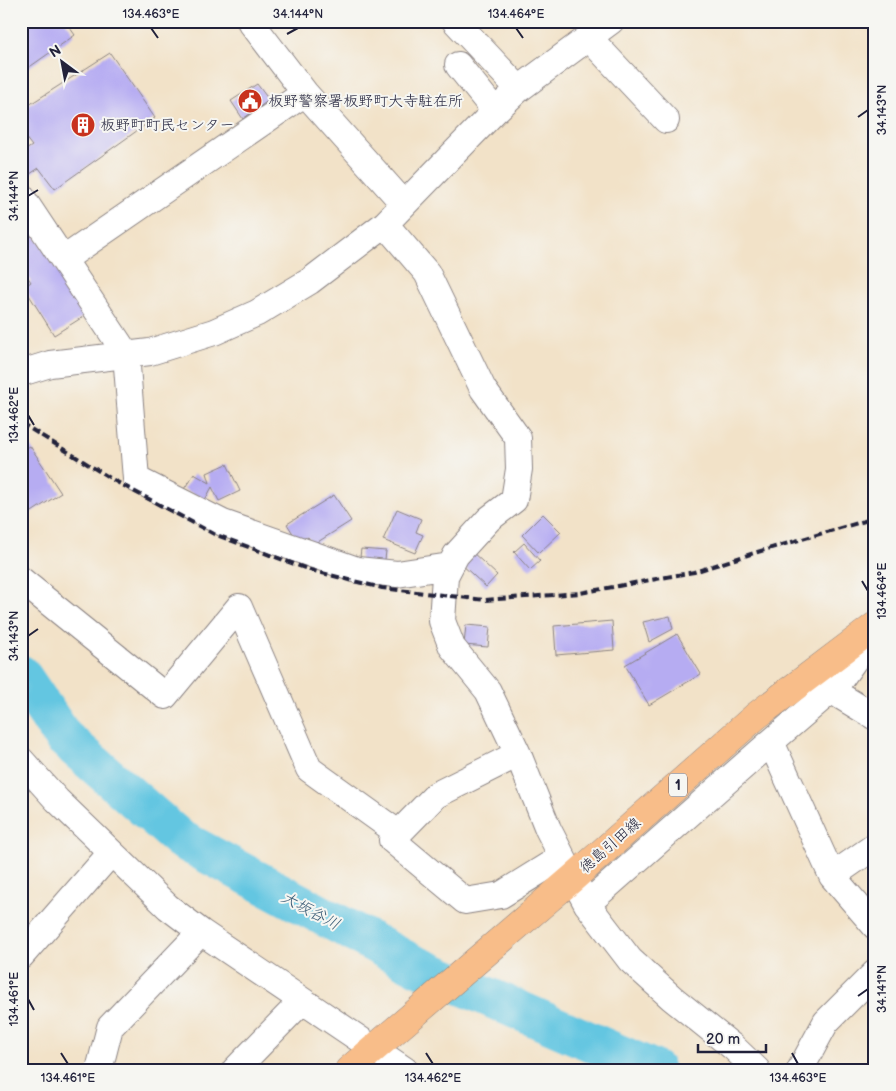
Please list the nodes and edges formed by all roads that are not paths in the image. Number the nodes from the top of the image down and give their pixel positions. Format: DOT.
graph roads {
  1 [pos="250,21"];
  2 [pos="454,21"];
  3 [pos="611,21"];
  4 [pos="589,38"];
  5 [pos="458,65"];
  6 [pos="520,89"];
  7 [pos="305,93"];
  8 [pos="495,110"];
  9 [pos="666,120"];
  10 [pos="21,196"];
  11 [pos="404,204"];
  12 [pos="385,224"];
  13 [pos="64,259"];
  14 [pos="126,354"];
  15 [pos="21,373"];
  16 [pos="450,566"];
  17 [pos="21,580"];
  18 [pos="875,626"];
  19 [pos="875,632"];
  20 [pos="835,687"];
  21 [pos="875,717"];
  22 [pos="771,742"];
  23 [pos="518,754"];
  24 [pos="21,760"];
  25 [pos="398,834"];
  26 [pos="875,846"];
  27 [pos="111,853"];
  28 [pos="567,868"];
  29 [pos="832,876"];
  30 [pos="587,904"];
  31 [pos="875,926"];
  32 [pos="201,932"];
  33 [pos="21,956"];
  34 [pos="875,973"];
  35 [pos="302,1001"];
  36 [pos="374,1048"];
  37 [pos="99,1070"];
  38 [pos="235,1070"];
  39 [pos="349,1070"];
  40 [pos="405,1070"];
  41 [pos="757,1070"];
  42 [pos="800,1070"];
  1 -- 7 [label="street"];
  2 -- 6 [label="street"];
  3 -- 4 [label="street"];
  4 -- 6 [label="street"];
  4 -- 9 [label="street"];
  5 -- 8 [label="street"];
  6 -- 8 [label="street"];
  7 -- 11 [label="street"];
  7 -- 13 [label="street"];
  8 -- 11 [label="street"];
  10 -- 13 [label="street"];
  11 -- 12 [label="street"];
  12 -- 14 [label="street"];
  12 -- 16 [label="street"];
  13 -- 14 [label="street"];
  14 -- 15 [label="street"];
  14 -- 16 [label="street"];
  16 -- 23 [label="street"];
  17 -- 25 [label="street"];
  18 -- 28 [label="main road, 徳島引田線 / 1"];
  19 -- 20 [label="street"];
  20 -- 21 [label="street"];
  20 -- 22 [label="street"];
  22 -- 29 [label="street"];
  22 -- 30 [label="street"];
  23 -- 25 [label="street"];
  23 -- 28 [label="street"];
  24 -- 27 [label="street"];
  25 -- 28 [label="street"];
  26 -- 29 [label="street"];
  27 -- 32 [label="street"];
  27 -- 33 [label="street"];
  28 -- 30 [label="street"];
  28 -- 36 [label="main road, 徳島引田線 / 1"];
  29 -- 31 [label="street"];
  30 -- 41 [label="street"];
  32 -- 35 [label="street"];
  32 -- 37 [label="street"];
  34 -- 42 [label="street"];
  35 -- 36 [label="street"];
  35 -- 38 [label="street"];
  36 -- 39 [label="main road, 徳島引田線 / 1"];
  36 -- 40 [label="street"];
}
